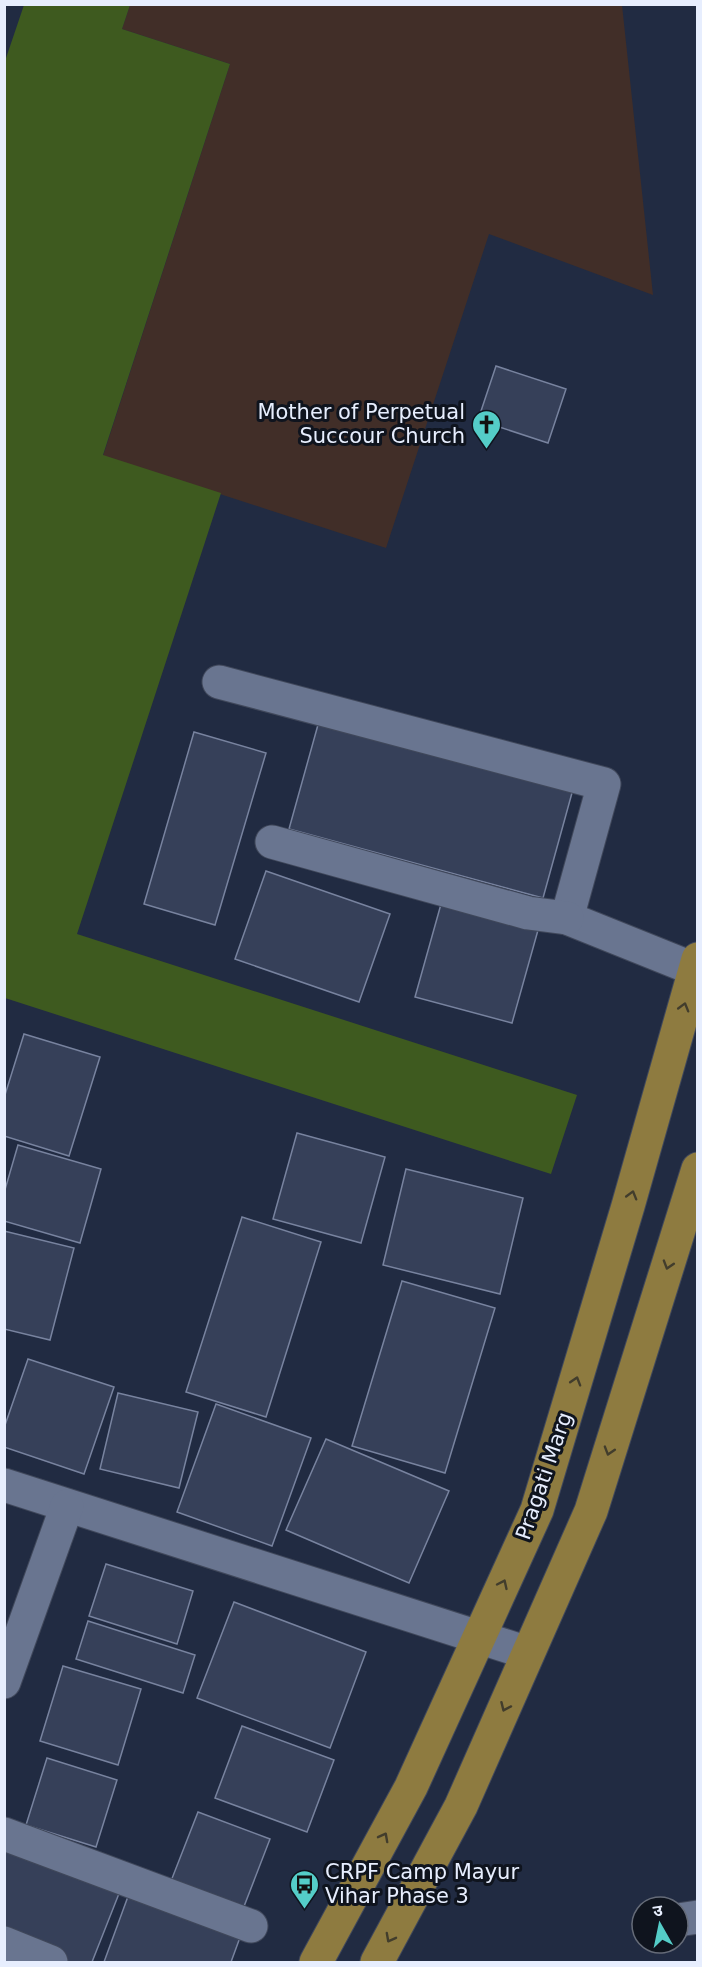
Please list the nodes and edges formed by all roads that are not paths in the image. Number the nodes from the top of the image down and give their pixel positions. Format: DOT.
graph roads {
  1 [pos="219,682"];
  2 [pos="272,842"];
  3 [pos="567,918"];
  4 [pos="696,964"];
  5 [pos="698,1169"];
  6 [pos="4,1485"];
  7 [pos="67,1506"];
  8 [pos="479,1638"];
  9 [pos="528,1653"];
  10 [pos="4,1682"];
  11 [pos="4,1834"];
  12 [pos="251,1926"];
  13 [pos="4,1943"];
  14 [pos="51,1962"];
  15 [pos="316,1962"];
  16 [pos="376,1962"];
  1 -- 3 [label="street"];
  2 -- 3 [label="street"];
  3 -- 4 [label="street"];
  8 -- 4 [label="main road, Pragati Marg, one-way"];
  5 -- 9 [label="main road, one-way"];
  6 -- 7 [label="street"];
  7 -- 8 [label="street"];
  7 -- 10 [label="street"];
  8 -- 9 [label="street"];
  15 -- 8 [label="main road, Pragati Marg, one-way"];
  9 -- 16 [label="main road, one-way"];
  11 -- 12 [label="street"];
  13 -- 14 [label="street"];
}
